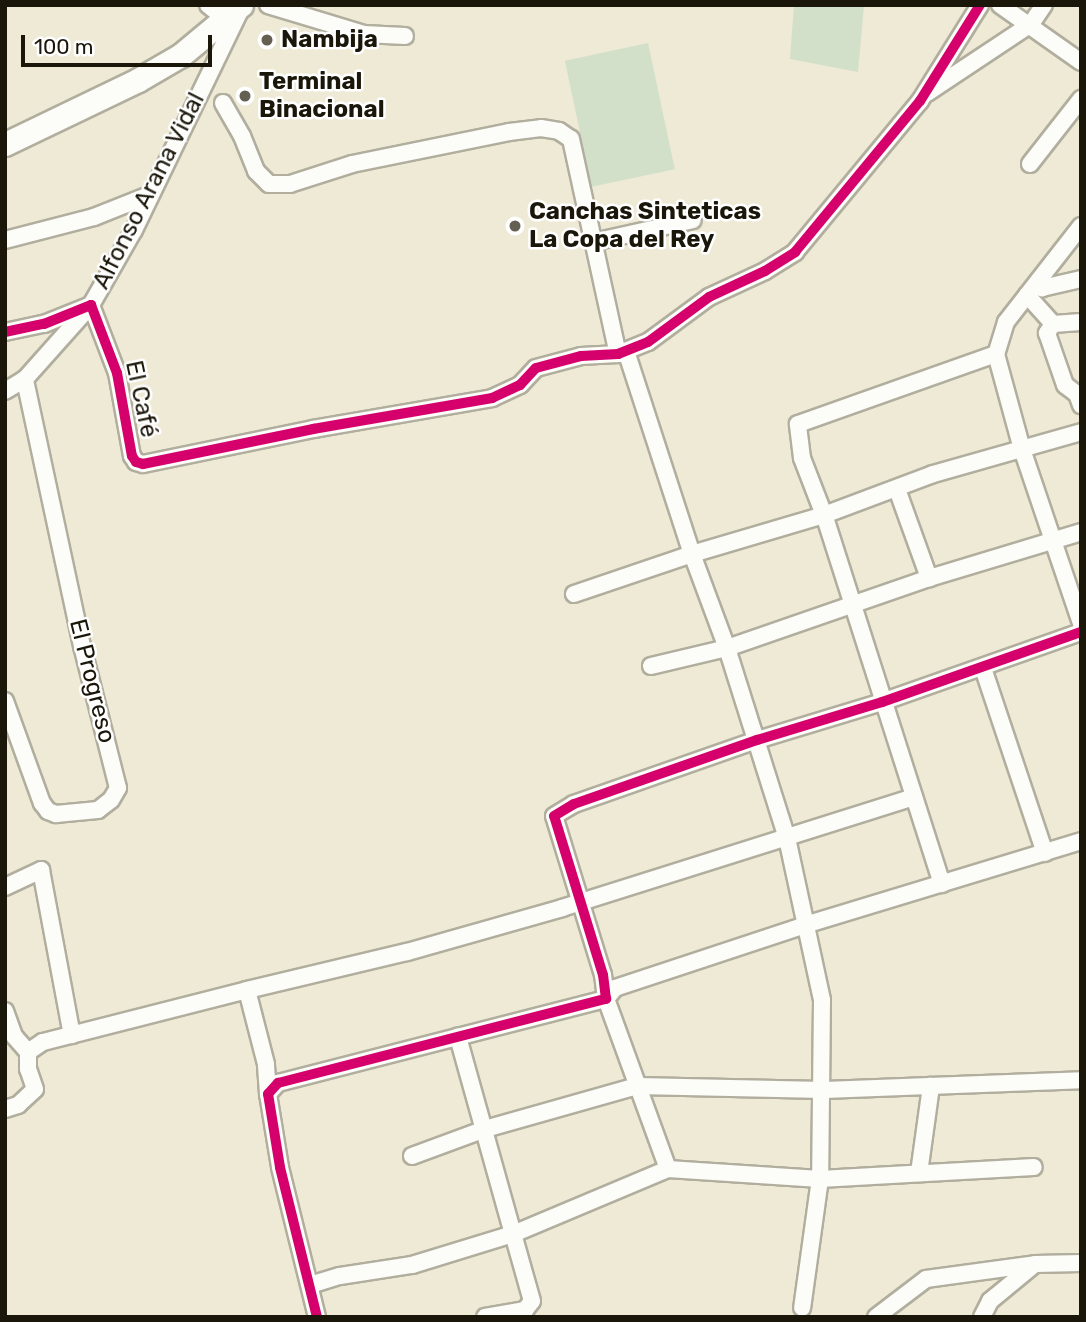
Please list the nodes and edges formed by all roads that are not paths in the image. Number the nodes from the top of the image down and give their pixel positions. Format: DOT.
graph roads {
  1 [pos="268,5"];
  2 [pos="980,5"];
  3 [pos="1000,5"];
  4 [pos="1044,5"];
  5 [pos="229,9"];
  6 [pos="1031,24"];
  7 [pos="405,36"];
  8 [pos="1081,62"];
  9 [pos="923,95"];
  10 [pos="1081,99"];
  11 [pos="223,103"];
  12 [pos="5,144"];
  13 [pos="1030,164"];
  14 [pos="149,195"];
  15 [pos="693,220"];
  16 [pos="1081,226"];
  17 [pos="5,240"];
  18 [pos="593,242"];
  19 [pos="1081,279"];
  20 [pos="1038,280"];
  21 [pos="1027,295"];
  22 [pos="91,305"];
  23 [pos="1081,322"];
  24 [pos="1053,324"];
  25 [pos="5,332"];
  26 [pos="622,353"];
  27 [pos="996,354"];
  28 [pos="25,379"];
  29 [pos="5,391"];
  30 [pos="1081,405"];
  31 [pos="1081,432"];
  32 [pos="1022,449"];
  33 [pos="897,489"];
  34 [pos="824,515"];
  35 [pos="1081,532"];
  36 [pos="1055,541"];
  37 [pos="692,554"];
  38 [pos="929,578"];
  39 [pos="574,594"];
  40 [pos="851,606"];
  41 [pos="1081,623"];
  42 [pos="1081,632"];
  43 [pos="727,648"];
  44 [pos="651,666"];
  45 [pos="983,668"];
  46 [pos="5,701"];
  47 [pos="883,702"];
  48 [pos="757,740"];
  49 [pos="914,797"];
  50 [pos="787,838"];
  51 [pos="1081,841"];
  52 [pos="1045,853"];
  53 [pos="942,884"];
  54 [pos="5,887"];
  55 [pos="579,903"];
  56 [pos="808,924"];
  57 [pos="247,990"];
  58 [pos="606,999"];
  59 [pos="5,1011"];
  60 [pos="72,1035"];
  61 [pos="458,1037"];
  62 [pos="28,1052"];
  63 [pos="1081,1080"];
  64 [pos="637,1086"];
  65 [pos="931,1086"];
  66 [pos="824,1090"];
  67 [pos="268,1094"];
  68 [pos="5,1109"];
  69 [pos="485,1129"];
  70 [pos="412,1156"];
  71 [pos="1034,1167"];
  72 [pos="668,1169"];
  73 [pos="919,1173"];
  74 [pos="820,1179"];
  75 [pos="513,1234"];
  76 [pos="1081,1263"];
  77 [pos="1035,1264"];
  78 [pos="310,1285"];
  79 [pos="802,1308"];
  80 [pos="317,1317"];
  81 [pos="485,1317"];
  82 [pos="876,1317"];
  83 [pos="982,1317"];
  1 -- 7 [label="street"];
  2 -- 9 [label="street"];
  3 -- 6 [label="street"];
  4 -- 6 [label="street"];
  5 -- 12 [label="highway"];
  5 -- 14 [label="street, Alfonso Arana Vidal"];
  6 -- 8 [label="street"];
  6 -- 9 [label="street"];
  9 -- 26 [label="street"];
  10 -- 13 [label="street"];
  11 -- 18 [label="street"];
  14 -- 17 [label="street"];
  14 -- 22 [label="street, Alfonso Arana Vidal"];
  15 -- 18 [label="street"];
  16 -- 20 [label="street"];
  18 -- 26 [label="street"];
  19 -- 20 [label="street"];
  20 -- 21 [label="street"];
  21 -- 24 [label="street"];
  21 -- 27 [label="street"];
  22 -- 25 [label="street"];
  22 -- 26 [label="street, El Café"];
  22 -- 28 [label="street, Alfonso Arana Vidal"];
  23 -- 24 [label="street"];
  24 -- 30 [label="street"];
  26 -- 37 [label="street"];
  27 -- 32 [label="street"];
  27 -- 34 [label="street"];
  28 -- 29 [label="street, Alfonso Arana Vidal"];
  28 -- 46 [label="street, El Progreso"];
  31 -- 32 [label="street"];
  32 -- 33 [label="street"];
  32 -- 36 [label="street"];
  33 -- 34 [label="street"];
  33 -- 38 [label="street"];
  34 -- 37 [label="street"];
  34 -- 40 [label="street"];
  35 -- 36 [label="street"];
  36 -- 38 [label="street"];
  36 -- 41 [label="street"];
  37 -- 39 [label="street"];
  37 -- 43 [label="street"];
  38 -- 40 [label="street"];
  40 -- 43 [label="street"];
  40 -- 47 [label="street"];
  42 -- 45 [label="street"];
  43 -- 44 [label="street"];
  43 -- 48 [label="street"];
  45 -- 47 [label="street"];
  45 -- 52 [label="street"];
  47 -- 48 [label="street"];
  47 -- 49 [label="street"];
  48 -- 50 [label="street"];
  48 -- 55 [label="street"];
  49 -- 50 [label="street"];
  49 -- 53 [label="street"];
  50 -- 55 [label="street"];
  50 -- 56 [label="street"];
  51 -- 52 [label="street"];
  52 -- 53 [label="street"];
  53 -- 56 [label="street"];
  54 -- 60 [label="street"];
  55 -- 57 [label="street"];
  55 -- 58 [label="street"];
  56 -- 58 [label="street"];
  56 -- 66 [label="street"];
  57 -- 60 [label="street"];
  57 -- 67 [label="street"];
  58 -- 61 [label="street"];
  58 -- 64 [label="street"];
  59 -- 62 [label="street"];
  60 -- 62 [label="street"];
  61 -- 67 [label="street"];
  61 -- 69 [label="street"];
  62 -- 68 [label="street"];
  63 -- 65 [label="street"];
  64 -- 66 [label="street"];
  64 -- 69 [label="street"];
  64 -- 72 [label="street"];
  65 -- 66 [label="street"];
  65 -- 73 [label="street"];
  66 -- 74 [label="street"];
  67 -- 78 [label="street"];
  69 -- 70 [label="street"];
  69 -- 75 [label="street"];
  71 -- 73 [label="street"];
  72 -- 74 [label="street"];
  72 -- 75 [label="street"];
  73 -- 74 [label="street"];
  74 -- 79 [label="street"];
  75 -- 78 [label="street"];
  75 -- 81 [label="street"];
  76 -- 77 [label="street"];
  77 -- 82 [label="street"];
  77 -- 83 [label="street"];
  78 -- 80 [label="street"];
}
